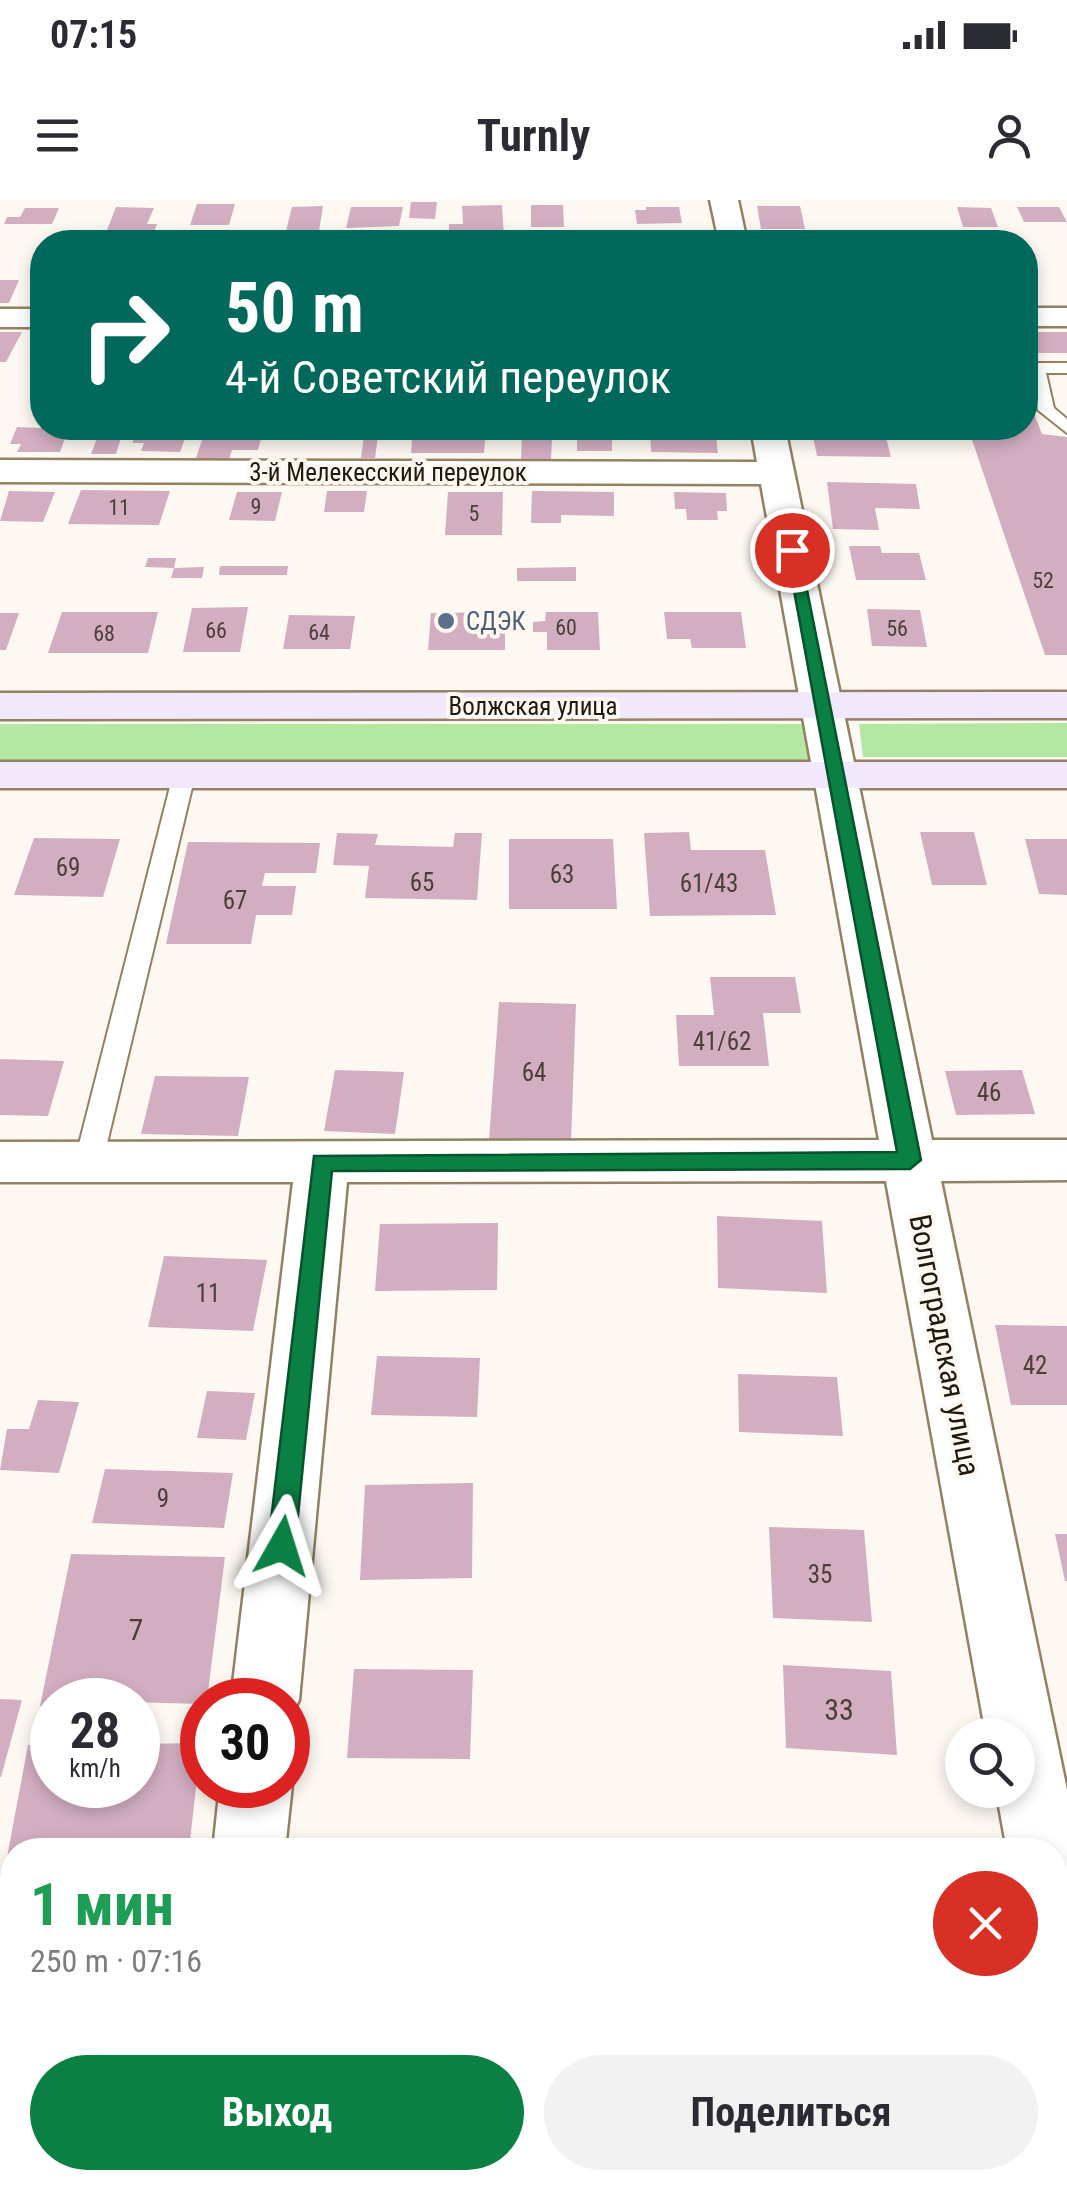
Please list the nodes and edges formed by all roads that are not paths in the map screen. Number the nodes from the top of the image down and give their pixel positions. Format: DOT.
graph roads {
  1 [pos="724,200"];
  2 [pos="730,230"];
  3 [pos="1038,316"];
  4 [pos="1067,316"];
  5 [pos="0,318"];
  6 [pos="30,318"];
  7 [pos="1038,368"];
  8 [pos="1067,368"];
  9 [pos="1038,373"];
  10 [pos="1067,428"];
  11 [pos="770,440"];
  12 [pos="0,470"];
  13 [pos="777,473"];
  14 [pos="822,705"];
  15 [pos="1067,705"];
  16 [pos="0,706"];
  17 [pos="835,774"];
  18 [pos="0,775"];
  19 [pos="184,775"];
  20 [pos="1067,775"];
  21 [pos="89,1160"];
  22 [pos="910,1160"];
  23 [pos="1067,1160"];
  24 [pos="0,1162"];
  25 [pos="322,1162"];
  26 [pos="267,1678"];
  27 [pos="254,1808"];
  28 [pos="251,1838"];
  29 [pos="1041,1838"];
  1 -- 2 [label="street"];
  3 -- 4 [label="street"];
  5 -- 6 [label="street"];
  7 -- 8 [label="lane"];
  9 -- 10 [label="lane"];
  11 -- 13 [label="street, Волгоградская улица"];
  12 -- 13 [label="street, 3-й Мелекесский переулок"];
  13 -- 14 [label="street, Волгоградская улица"];
  14 -- 15 [label="main road, Волжская улица"];
  14 -- 16 [label="main road, Волжская улица"];
  14 -- 17 [label="street, Волгоградская улица"];
  17 -- 19 [label="main road"];
  17 -- 20 [label="main road"];
  17 -- 22 [label="street, Волгоградская улица"];
  18 -- 19 [label="main road"];
  19 -- 21 [label="lane"];
  21 -- 24 [label="street"];
  21 -- 25 [label="street"];
  22 -- 23 [label="street"];
  22 -- 25 [label="street"];
  22 -- 29 [label="street, Волгоградская улица"];
  25 -- 26 [label="street"];
  27 -- 28 [label="street"];
}
